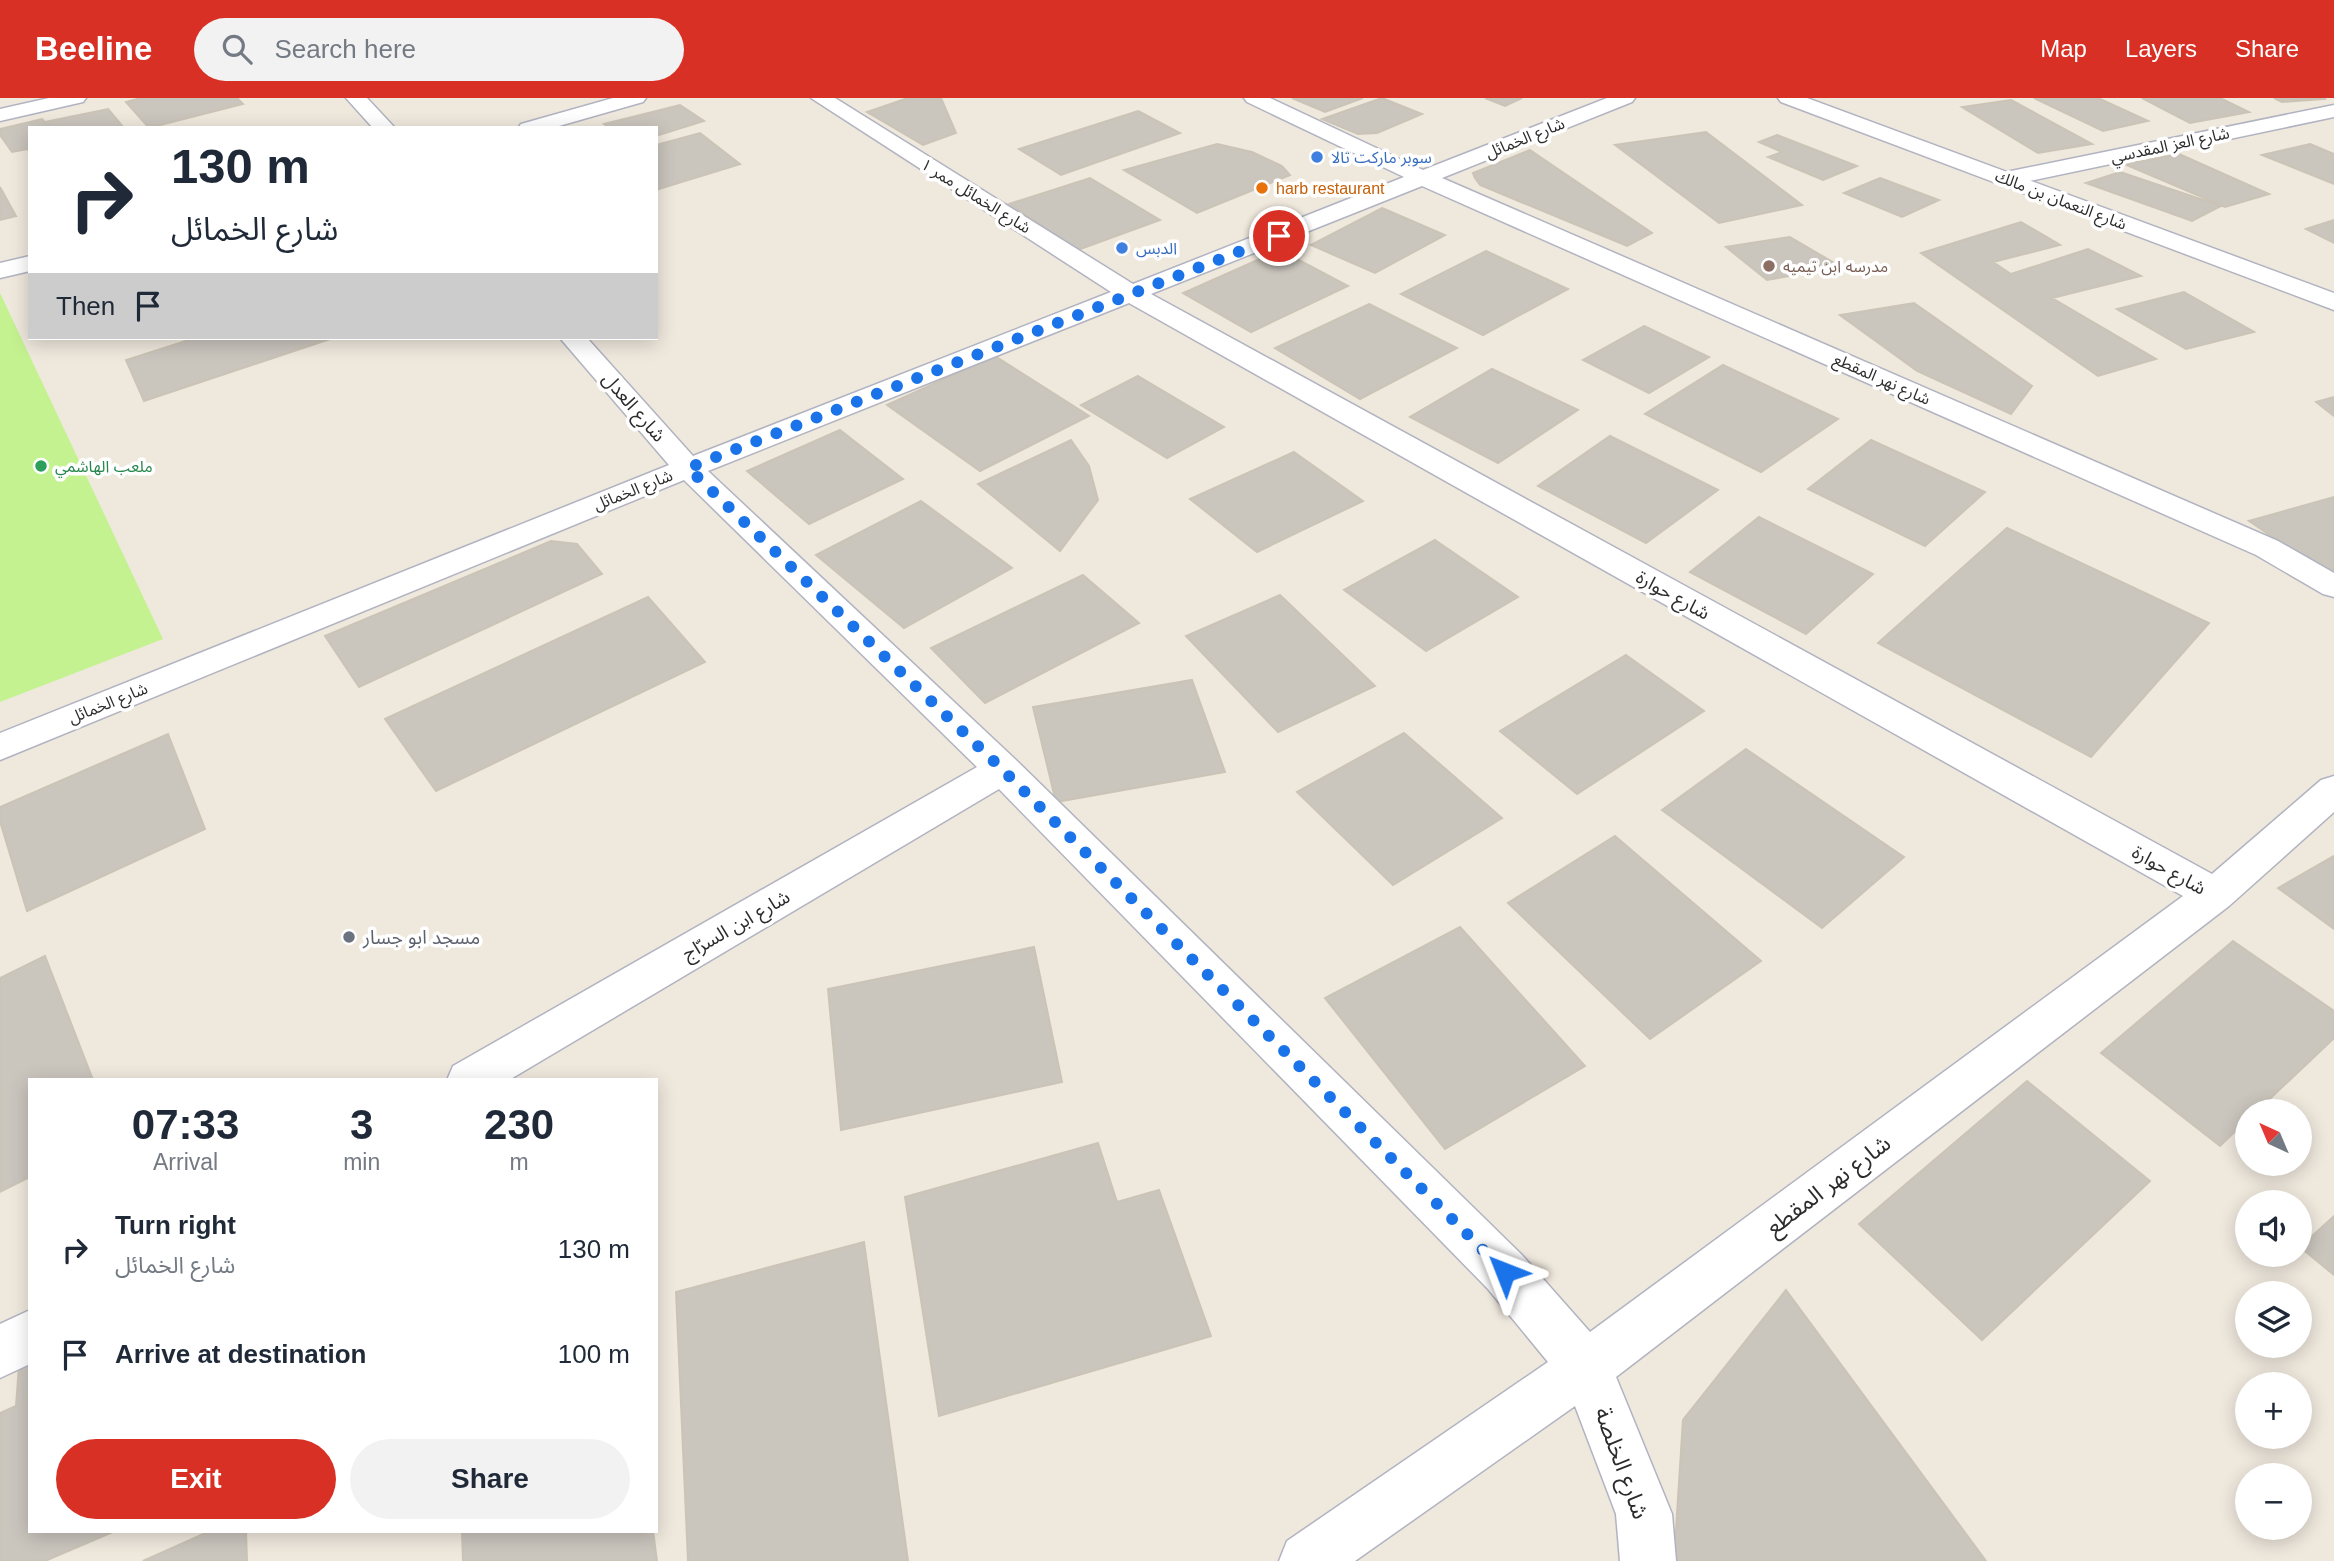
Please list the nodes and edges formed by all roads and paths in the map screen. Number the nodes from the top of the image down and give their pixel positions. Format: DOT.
graph roads {
  1 [pos="76,98"];
  2 [pos="356,98"];
  3 [pos="636,98"];
  4 [pos="821,98"];
  5 [pos="1255,98"];
  6 [pos="1625,98"];
  7 [pos="1788,98"];
  8 [pos="2334,111"];
  9 [pos="0,116"];
  10 [pos="383,126"];
  11 [pos="535,126"];
  12 [pos="1425,178"];
  13 [pos="2006,180"];
  14 [pos="28,264"];
  15 [pos="0,271"];
  16 [pos="1132,294"];
  17 [pos="2334,302"];
  18 [pos="575,340"];
  19 [pos="688,468"];
  20 [pos="2334,587"];
  21 [pos="0,747"];
  22 [pos="1003,770"];
  23 [pos="2334,790"];
  24 [pos="2215,895"];
  25 [pos="472,1078"];
  26 [pos="28,1336"];
  27 [pos="0,1352"];
  28 [pos="1586,1367"];
  29 [pos="1307,1561"];
  30 [pos="1648,1561"];
  1 -- 9 [label="street"];
  2 -- 10 [label="street"];
  3 -- 11 [label="street"];
  4 -- 16 [label="street, شارع الخمائل ممر ١"];
  5 -- 12 [label="street"];
  6 -- 12 [label="street, شارع الخمائل"];
  7 -- 13 [label="street, شارع النعمان بن مالك"];
  8 -- 13 [label="street, شارع العز المقدسي"];
  12 -- 16 [label="street, شارع الخمائل"];
  12 -- 20 [label="street, شارع نهر المقطع"];
  13 -- 17 [label="street, شارع النعمان بن مالك"];
  14 -- 15 [label="street"];
  16 -- 19 [label="street, شارع الخمائل"];
  16 -- 24 [label="street, شارع حوارة"];
  18 -- 19 [label="street, شارع العدل"];
  19 -- 21 [label="street, شارع الخمائل"];
  19 -- 22 [label="street, شارع العدل"];
  22 -- 25 [label="street, شارع ابن السرّاج"];
  22 -- 28 [label="street, شارع العدل"];
  23 -- 24 [label="street, شارع نهر المقطع"];
  24 -- 28 [label="street, شارع نهر المقطع"];
  26 -- 27 [label="street"];
  28 -- 29 [label="street, شارع نهر المقطع"];
  28 -- 30 [label="street, شارع الخلصة"];
}
